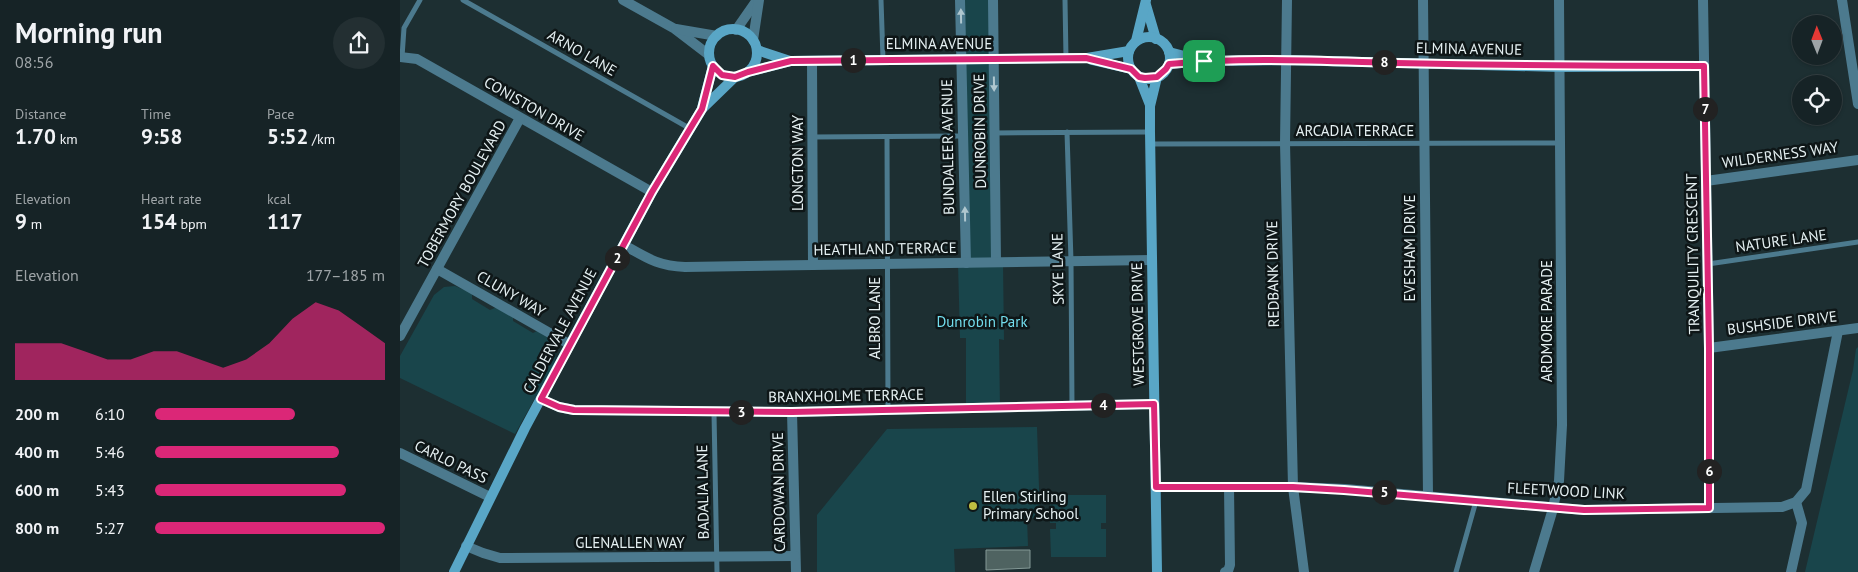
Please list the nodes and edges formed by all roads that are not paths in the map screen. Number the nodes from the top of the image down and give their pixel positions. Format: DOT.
graph roads {
  1 [pos="420,0"];
  2 [pos="463,0"];
  3 [pos="623,0"];
  4 [pos="758,0"];
  5 [pos="881,0"];
  6 [pos="960,0"];
  7 [pos="993,0"];
  8 [pos="1065,0"];
  9 [pos="1287,0"];
  10 [pos="1423,0"];
  11 [pos="1559,0"];
  12 [pos="1703,0"];
  13 [pos="1842,0"];
  14 [pos="1146,2"];
  15 [pos="675,29"];
  16 [pos="736,30"];
  17 [pos="717,36"];
  18 [pos="1156,39"];
  19 [pos="1136,41"];
  20 [pos="755,45"];
  21 [pos="1129,51"];
  22 [pos="1168,52"];
  23 [pos="709,55"];
  24 [pos="401,57"];
  25 [pos="1066,58"];
  26 [pos="1086,58"];
  27 [pos="883,59"];
  28 [pos="962,59"];
  29 [pos="994,59"];
  30 [pos="1285,60"];
  31 [pos="791,61"];
  32 [pos="812,61"];
  33 [pos="1204,61"];
  34 [pos="1423,63"];
  35 [pos="1169,64"];
  36 [pos="713,66"];
  37 [pos="1560,66"];
  38 [pos="1704,66"];
  39 [pos="1131,69"];
  40 [pos="748,72"];
  41 [pos="735,77"];
  42 [pos="1139,77"];
  43 [pos="1157,77"];
  44 [pos="1858,104"];
  45 [pos="1150,106"];
  46 [pos="702,109"];
  47 [pos="520,118"];
  48 [pos="689,128"];
  49 [pos="1067,132"];
  50 [pos="1150,132"];
  51 [pos="995,133"];
  52 [pos="963,136"];
  53 [pos="887,137"];
  54 [pos="812,138"];
  55 [pos="1424,143"];
  56 [pos="1560,143"];
  57 [pos="1150,144"];
  58 [pos="1285,144"];
  59 [pos="1858,160"];
  60 [pos="1706,181"];
  61 [pos="652,192"];
  62 [pos="1858,242"];
  63 [pos="624,245"];
  64 [pos="1152,260"];
  65 [pos="1071,261"];
  66 [pos="996,262"];
  67 [pos="966,263"];
  68 [pos="813,264"];
  69 [pos="888,264"];
  70 [pos="1708,264"];
  71 [pos="437,270"];
  72 [pos="404,321"];
  73 [pos="1858,328"];
  74 [pos="1838,331"];
  75 [pos="400,336"];
  76 [pos="569,344"];
  77 [pos="1709,348"];
  78 [pos="541,399"];
  79 [pos="1154,404"];
  80 [pos="1072,406"];
  81 [pos="888,410"];
  82 [pos="792,412"];
  83 [pos="714,413"];
  84 [pos="400,453"];
  85 [pos="1156,487"];
  86 [pos="1229,487"];
  87 [pos="1293,487"];
  88 [pos="1428,496"];
  89 [pos="490,497"];
  90 [pos="1476,500"];
  91 [pos="1796,502"];
  92 [pos="1554,506"];
  93 [pos="1709,508"];
  94 [pos="466,546"];
  95 [pos="795,556"];
  96 [pos="716,558"];
  97 [pos="454,572"];
  98 [pos="717,572"];
  99 [pos="796,572"];
  100 [pos="1156,572"];
  101 [pos="1225,572"];
  102 [pos="1304,572"];
  103 [pos="1456,572"];
  104 [pos="1534,572"];
  105 [pos="1791,572"];
  1 -- 24 [label="lane"];
  2 -- 48 [label="lane, ARNO LANE"];
  3 -- 15 [label="street"];
  4 -- 16 [label="street"];
  4 -- 20 [label="street"];
  5 -- 27 [label="lane"];
  28 -- 6 [label="street, BUNDALEER AVENUE, one-way"];
  7 -- 29 [label="street, DUNROBIN DRIVE"];
  8 -- 25 [label="lane"];
  9 -- 30 [label="street, REDBANK DRIVE"];
  10 -- 34 [label="street, EVESHAM DRIVE"];
  11 -- 37 [label="street, ARDMORE PARADE"];
  12 -- 38 [label="street, TRANQUILITY CRESCENT"];
  13 -- 44 [label="street"];
  14 -- 18 [label="street"];
  14 -- 19 [label="street"];
  15 -- 17 [label="street"];
  15 -- 23 [label="street"];
  16 -- 17 [label="street"];
  16 -- 20 [label="street"];
  17 -- 23 [label="street"];
  18 -- 19 [label="street"];
  18 -- 22 [label="street"];
  19 -- 21 [label="street"];
  20 -- 31 [label="street, ELMINA AVENUE"];
  20 -- 40 [label="street"];
  21 -- 26 [label="street, ELMINA AVENUE"];
  21 -- 39 [label="street"];
  22 -- 33 [label="street, ELMINA AVENUE"];
  22 -- 35 [label="street"];
  23 -- 36 [label="street"];
  24 -- 47 [label="street, CONISTON DRIVE"];
  25 -- 26 [label="street, ELMINA AVENUE"];
  25 -- 29 [label="street, ELMINA AVENUE"];
  26 -- 39 [label="street, ELMINA AVENUE"];
  27 -- 28 [label="street, ELMINA AVENUE"];
  27 -- 32 [label="street, ELMINA AVENUE"];
  28 -- 29 [label="street, ELMINA AVENUE"];
  28 -- 52 [label="street, BUNDALEER AVENUE"];
  29 -- 51 [label="street, DUNROBIN DRIVE, one-way"];
  30 -- 33 [label="street, ELMINA AVENUE"];
  30 -- 34 [label="street, ELMINA AVENUE"];
  30 -- 58 [label="street, REDBANK DRIVE"];
  31 -- 32 [label="street, ELMINA AVENUE"];
  31 -- 40 [label="street, ELMINA AVENUE"];
  32 -- 54 [label="street, LONGTON WAY"];
  33 -- 35 [label="street, ELMINA AVENUE"];
  34 -- 37 [label="street, ELMINA AVENUE"];
  34 -- 55 [label="street, EVESHAM DRIVE"];
  35 -- 43 [label="street"];
  36 -- 41 [label="street"];
  36 -- 46 [label="street, CALDERVALE AVENUE"];
  37 -- 38 [label="street, ELMINA AVENUE"];
  37 -- 56 [label="street, ARDMORE PARADE"];
  38 -- 60 [label="street, TRANQUILITY CRESCENT"];
  39 -- 42 [label="street"];
  40 -- 41 [label="street"];
  41 -- 46 [label="street, CALDERVALE AVENUE"];
  42 -- 43 [label="street"];
  42 -- 45 [label="street, WESTGROVE DRIVE"];
  43 -- 45 [label="street, WESTGROVE DRIVE"];
  45 -- 50 [label="street, WESTGROVE DRIVE"];
  46 -- 48 [label="street, CALDERVALE AVENUE"];
  47 -- 61 [label="street, CONISTON DRIVE"];
  47 -- 71 [label="street, TOBERMORY BOULEVARD"];
  48 -- 61 [label="street, CALDERVALE AVENUE"];
  49 -- 50 [label="lane"];
  49 -- 51 [label="lane"];
  49 -- 65 [label="lane, SKYE LANE"];
  50 -- 57 [label="street, WESTGROVE DRIVE"];
  51 -- 66 [label="street, DUNROBIN DRIVE"];
  52 -- 53 [label="lane"];
  67 -- 52 [label="street, BUNDALEER AVENUE, one-way"];
  53 -- 54 [label="lane"];
  53 -- 69 [label="lane, ALBRO LANE"];
  54 -- 68 [label="street, LONGTON WAY"];
  55 -- 56 [label="lane, ARCADIA TERRACE"];
  55 -- 58 [label="lane, ARCADIA TERRACE"];
  55 -- 88 [label="street, EVESHAM DRIVE"];
  56 -- 92 [label="street, ARDMORE PARADE"];
  57 -- 58 [label="lane, ARCADIA TERRACE"];
  57 -- 64 [label="street, WESTGROVE DRIVE"];
  58 -- 87 [label="street, REDBANK DRIVE"];
  59 -- 60 [label="street, WILDERNESS WAY"];
  60 -- 70 [label="street, TRANQUILITY CRESCENT"];
  61 -- 63 [label="street, CALDERVALE AVENUE"];
  62 -- 70 [label="lane, NATURE LANE"];
  63 -- 68 [label="street, HEATHLAND TERRACE"];
  63 -- 76 [label="street, CALDERVALE AVENUE"];
  64 -- 65 [label="street, HEATHLAND TERRACE"];
  64 -- 79 [label="street, WESTGROVE DRIVE"];
  65 -- 66 [label="street, HEATHLAND TERRACE"];
  65 -- 80 [label="lane, SKYE LANE"];
  66 -- 67 [label="street, HEATHLAND TERRACE"];
  67 -- 69 [label="street, HEATHLAND TERRACE"];
  68 -- 69 [label="street, HEATHLAND TERRACE"];
  69 -- 81 [label="lane, ALBRO LANE"];
  70 -- 77 [label="street, TRANQUILITY CRESCENT"];
  71 -- 72 [label="street, TOBERMORY BOULEVARD"];
  71 -- 76 [label="street, CLUNY WAY"];
  72 -- 75 [label="street, TOBERMORY BOULEVARD"];
  73 -- 74 [label="street, BUSHSIDE DRIVE"];
  74 -- 77 [label="street, BUSHSIDE DRIVE"];
  74 -- 91 [label="street"];
  76 -- 78 [label="street, CALDERVALE AVENUE"];
  77 -- 93 [label="street, TRANQUILITY CRESCENT"];
  78 -- 83 [label="street, BRANXHOLME TERRACE"];
  78 -- 89 [label="street, CALDERVALE AVENUE"];
  79 -- 80 [label="street, BRANXHOLME TERRACE"];
  79 -- 85 [label="street, WESTGROVE DRIVE"];
  80 -- 81 [label="street, BRANXHOLME TERRACE"];
  81 -- 82 [label="street, BRANXHOLME TERRACE"];
  82 -- 83 [label="street, BRANXHOLME TERRACE"];
  82 -- 95 [label="street, CARDOWAN DRIVE"];
  83 -- 96 [label="lane, BADALIA LANE"];
  84 -- 89 [label="street, CARLO PASS"];
  85 -- 86 [label="street, FLEETWOOD LINK"];
  85 -- 100 [label="street, WESTGROVE DRIVE"];
  86 -- 87 [label="street, FLEETWOOD LINK"];
  86 -- 101 [label="street"];
  87 -- 88 [label="street, FLEETWOOD LINK"];
  87 -- 102 [label="street, REDBANK DRIVE"];
  88 -- 90 [label="street, FLEETWOOD LINK"];
  89 -- 94 [label="street, CALDERVALE AVENUE"];
  90 -- 92 [label="street, FLEETWOOD LINK"];
  90 -- 103 [label="lane"];
  91 -- 93 [label="street, FLEETWOOD LINK"];
  91 -- 105 [label="street"];
  92 -- 93 [label="street, FLEETWOOD LINK"];
  92 -- 104 [label="street, ARDMORE PARADE"];
  94 -- 96 [label="street, GLENALLEN WAY"];
  94 -- 97 [label="street, CALDERVALE AVENUE"];
  95 -- 96 [label="street, GLENALLEN WAY"];
  95 -- 99 [label="street, CARDOWAN DRIVE"];
  96 -- 98 [label="lane, BADALIA LANE"];
}
